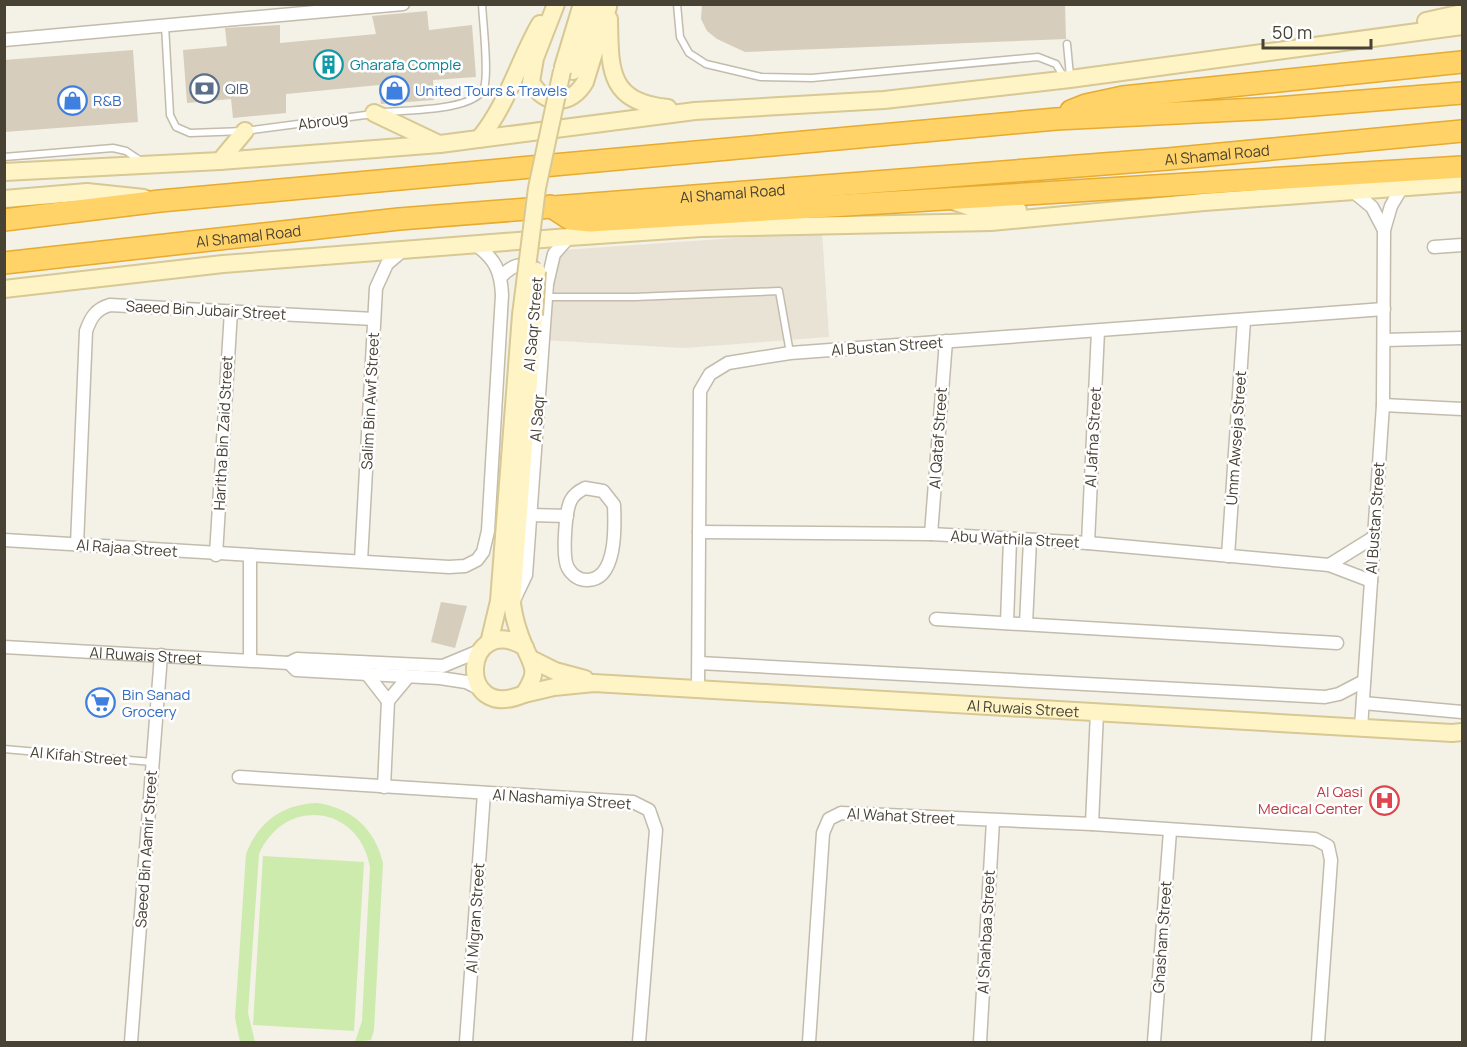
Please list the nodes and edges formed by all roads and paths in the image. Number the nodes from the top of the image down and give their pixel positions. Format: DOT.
graph roads {
  1 [pos="403,4"];
  2 [pos="482,4"];
  3 [pos="550,4"];
  4 [pos="556,4"];
  5 [pos="582,4"];
  6 [pos="677,4"];
  7 [pos="604,5"];
  8 [pos="1462,14"];
  9 [pos="165,26"];
  10 [pos="1462,26"];
  11 [pos="1355,39"];
  12 [pos="4,40"];
  13 [pos="1067,44"];
  14 [pos="1462,62"];
  15 [pos="568,71"];
  16 [pos="1068,79"];
  17 [pos="1462,93"];
  18 [pos="695,111"];
  19 [pos="374,113"];
  20 [pos="1056,119"];
  21 [pos="245,131"];
  22 [pos="1462,131"];
  23 [pos="479,139"];
  24 [pos="440,144"];
  25 [pos="4,157"];
  26 [pos="220,161"];
  27 [pos="25,165"];
  28 [pos="1462,166"];
  29 [pos="4,172"];
  30 [pos="1462,183"];
  31 [pos="1401,189"];
  32 [pos="1355,193"];
  33 [pos="109,194"];
  34 [pos="946,198"];
  35 [pos="4,199"];
  36 [pos="160,201"];
  37 [pos="550,206"];
  38 [pos="1090,211"];
  39 [pos="4,220"];
  40 [pos="1384,230"];
  41 [pos="569,237"];
  42 [pos="1462,244"];
  43 [pos="476,245"];
  44 [pos="147,247"];
  45 [pos="1434,247"];
  46 [pos="402,251"];
  47 [pos="4,263"];
  48 [pos="4,275"];
  49 [pos="501,277"];
  50 [pos="4,289"];
  51 [pos="547,291"];
  52 [pos="1384,309"];
  53 [pos="231,311"];
  54 [pos="374,313"];
  55 [pos="527,315"];
  56 [pos="1244,320"];
  57 [pos="1098,330"];
  58 [pos="1462,338"];
  59 [pos="1384,340"];
  60 [pos="946,341"];
  61 [pos="790,353"];
  62 [pos="1383,405"];
  63 [pos="1462,409"];
  64 [pos="530,515"];
  65 [pos="567,516"];
  66 [pos="699,532"];
  67 [pos="931,534"];
  68 [pos="1374,537"];
  69 [pos="1010,539"];
  70 [pos="4,540"];
  71 [pos="1030,540"];
  72 [pos="1088,543"];
  73 [pos="77,544"];
  74 [pos="216,555"];
  75 [pos="1228,556"];
  76 [pos="250,557"];
  77 [pos="361,561"];
  78 [pos="1329,565"];
  79 [pos="1371,581"];
  80 [pos="512,603"];
  81 [pos="936,619"];
  82 [pos="1007,623"];
  83 [pos="1026,624"];
  84 [pos="1337,643"];
  85 [pos="4,647"];
  86 [pos="484,647"];
  87 [pos="529,653"];
  88 [pos="161,655"];
  89 [pos="250,660"];
  90 [pos="289,663"];
  91 [pos="699,663"];
  92 [pos="367,674"];
  93 [pos="408,676"];
  94 [pos="1364,681"];
  95 [pos="594,683"];
  96 [pos="480,689"];
  97 [pos="698,689"];
  98 [pos="524,694"];
  99 [pos="388,701"];
  100 [pos="1363,703"];
  101 [pos="1097,712"];
  102 [pos="1462,712"];
  103 [pos="1361,728"];
  104 [pos="1459,734"];
  105 [pos="4,749"];
  106 [pos="153,762"];
  107 [pos="239,777"];
  108 [pos="384,787"];
  109 [pos="484,793"];
  110 [pos="993,821"];
  111 [pos="1092,824"];
  112 [pos="1170,831"];
  113 [pos="131,1042"];
  114 [pos="466,1042"];
  115 [pos="639,1042"];
  116 [pos="809,1042"];
  117 [pos="980,1042"];
  118 [pos="1154,1042"];
  119 [pos="1318,1042"];
  1 -- 9 [label="street"];
  2 -- 19 [label="lane, Abroug"];
  3 -- 23 [label="main road"];
  4 -- 7 [label="main road"];
  5 -- 15 [label="main road, Al Saqr Street"];
  6 -- 16 [label="lane"];
  7 -- 15 [label="main road, Al Saqr Street"];
  7 -- 18 [label="main road"];
  8 -- 11 [label="main road"];
  9 -- 12 [label="street"];
  9 -- 21 [label="lane, Abroug"];
  10 -- 11 [label="main road"];
  11 -- 16 [label="main road"];
  13 -- 16 [label="lane"];
  14 -- 20 [label="highway"];
  15 -- 55 [label="main road, Al Saqr Street, bridge"];
  16 -- 18 [label="main road"];
  17 -- 20 [label="highway"];
  18 -- 23 [label="main road"];
  19 -- 21 [label="lane, Abroug"];
  19 -- 24 [label="main road"];
  20 -- 36 [label="highway"];
  21 -- 26 [label="main road"];
  22 -- 37 [label="highway, Al Shamal Road"];
  23 -- 24 [label="main road"];
  24 -- 26 [label="main road"];
  25 -- 27 [label="lane"];
  26 -- 27 [label="main road"];
  27 -- 29 [label="main road"];
  27 -- 33 [label="main road"];
  28 -- 34 [label="highway"];
  30 -- 31 [label="main road, Al Shamal Road"];
  31 -- 32 [label="main road, Al Shamal Road"];
  31 -- 40 [label="street, Al Bustan Street"];
  32 -- 38 [label="main road, Al Shamal Road"];
  32 -- 40 [label="street"];
  33 -- 35 [label="main road"];
  33 -- 36 [label="main road"];
  34 -- 37 [label="highway"];
  34 -- 38 [label="main road"];
  36 -- 39 [label="highway"];
  37 -- 44 [label="highway, Al Shamal Road"];
  38 -- 41 [label="main road, Al Shamal Road"];
  40 -- 52 [label="street, Al Bustan Street"];
  41 -- 43 [label="main road, Al Shamal Road"];
  41 -- 51 [label="street, Al Saqr"];
  42 -- 45 [label="street"];
  43 -- 46 [label="main road, Al Shamal Road"];
  43 -- 49 [label="street"];
  44 -- 47 [label="highway, Al Shamal Road"];
  44 -- 48 [label="highway"];
  46 -- 50 [label="main road, Al Shamal Road"];
  46 -- 54 [label="street, Salim Bin Awf Street"];
  49 -- 51 [label="street"];
  49 -- 77 [label="street, Al Rajaa Street"];
  51 -- 61 [label="lane"];
  51 -- 64 [label="street, Al Saqr"];
  52 -- 56 [label="street, Al Bustan Street"];
  52 -- 59 [label="street, Al Bustan Street"];
  53 -- 54 [label="street, Saeed Bin Jubair Street"];
  53 -- 73 [label="street, Saeed Bin Jubair Street"];
  53 -- 74 [label="street, Haritha Bin Zaid Street"];
  54 -- 77 [label="street, Salim Bin Awf Street"];
  55 -- 80 [label="main road, Al Saqr Street"];
  55 -- 86 [label="main road, Al Saqr Street"];
  56 -- 57 [label="street, Al Bustan Street"];
  56 -- 75 [label="street, Umm Awseja Street"];
  57 -- 60 [label="street, Al Bustan Street"];
  57 -- 72 [label="street, Al Jafna Street"];
  58 -- 59 [label="street"];
  59 -- 62 [label="street, Al Bustan Street"];
  60 -- 61 [label="street, Al Bustan Street"];
  60 -- 67 [label="street, Al Qataf Street"];
  61 -- 66 [label="street, Al Bustan Street"];
  62 -- 63 [label="street"];
  62 -- 68 [label="street, Al Bustan Street"];
  64 -- 65 [label="street"];
  64 -- 80 [label="street, Al Saqr"];
  65 -- 65 [label="street"];
  66 -- 67 [label="street, Abu Wathila Street"];
  66 -- 91 [label="street, Al Bustan Street"];
  67 -- 69 [label="street, Abu Wathila Street"];
  68 -- 78 [label="street"];
  68 -- 79 [label="street, Al Bustan Street"];
  69 -- 71 [label="street, Abu Wathila Street"];
  69 -- 82 [label="street"];
  70 -- 73 [label="street, Al Rajaa Street"];
  71 -- 72 [label="street, Abu Wathila Street"];
  71 -- 83 [label="street"];
  72 -- 75 [label="street, Abu Wathila Street"];
  73 -- 74 [label="street, Al Rajaa Street"];
  74 -- 76 [label="street, Al Rajaa Street"];
  75 -- 78 [label="street, Abu Wathila Street"];
  76 -- 77 [label="street, Al Rajaa Street"];
  76 -- 89 [label="street"];
  78 -- 79 [label="street, Abu Wathila Street"];
  79 -- 94 [label="street, Al Bustan Street"];
  80 -- 87 [label="main road, Al Saqr Street"];
  81 -- 82 [label="street"];
  82 -- 83 [label="street"];
  83 -- 84 [label="street"];
  85 -- 88 [label="street, Al Ruwais Street"];
  86 -- 87 [label="main road"];
  86 -- 90 [label="street"];
  86 -- 96 [label="main road"];
  87 -- 95 [label="main road, Al Ruwais Street"];
  87 -- 98 [label="main road"];
  88 -- 89 [label="street, Al Ruwais Street"];
  88 -- 106 [label="street, Saeed Bin Aamir Street"];
  89 -- 90 [label="street, Al Ruwais Street"];
  90 -- 92 [label="street"];
  91 -- 94 [label="street"];
  91 -- 97 [label="street, Al Bustan Street"];
  92 -- 93 [label="street"];
  92 -- 99 [label="street"];
  93 -- 96 [label="street"];
  93 -- 99 [label="street"];
  94 -- 100 [label="street, Al Bustan Street"];
  95 -- 97 [label="main road, Al Ruwais Street"];
  95 -- 98 [label="main road, Al Ruwais Street"];
  96 -- 98 [label="main road"];
  97 -- 101 [label="main road, Al Ruwais Street"];
  99 -- 108 [label="street"];
  100 -- 102 [label="street"];
  100 -- 103 [label="street, Al Bustan Street"];
  101 -- 103 [label="main road, Al Ruwais Street"];
  101 -- 111 [label="street"];
  103 -- 104 [label="main road, Al Ruwais Street"];
  105 -- 106 [label="lane, Al Kifah Street"];
  106 -- 113 [label="street, Saeed Bin Aamir Street"];
  107 -- 108 [label="street, Al Nashamiya Street"];
  108 -- 109 [label="street, Al Nashamiya Street"];
  109 -- 114 [label="street, Al Migran Street"];
  109 -- 115 [label="street, Al Nashamiya Street"];
  110 -- 111 [label="street, Al Wahat Street"];
  110 -- 116 [label="street, Al Wahat Street"];
  110 -- 117 [label="street, Al Shahbaa Street"];
  111 -- 112 [label="street, Al Wahat Street"];
  112 -- 118 [label="street, Ghasham Street"];
  112 -- 119 [label="street, Al Wahat Street"];
}
